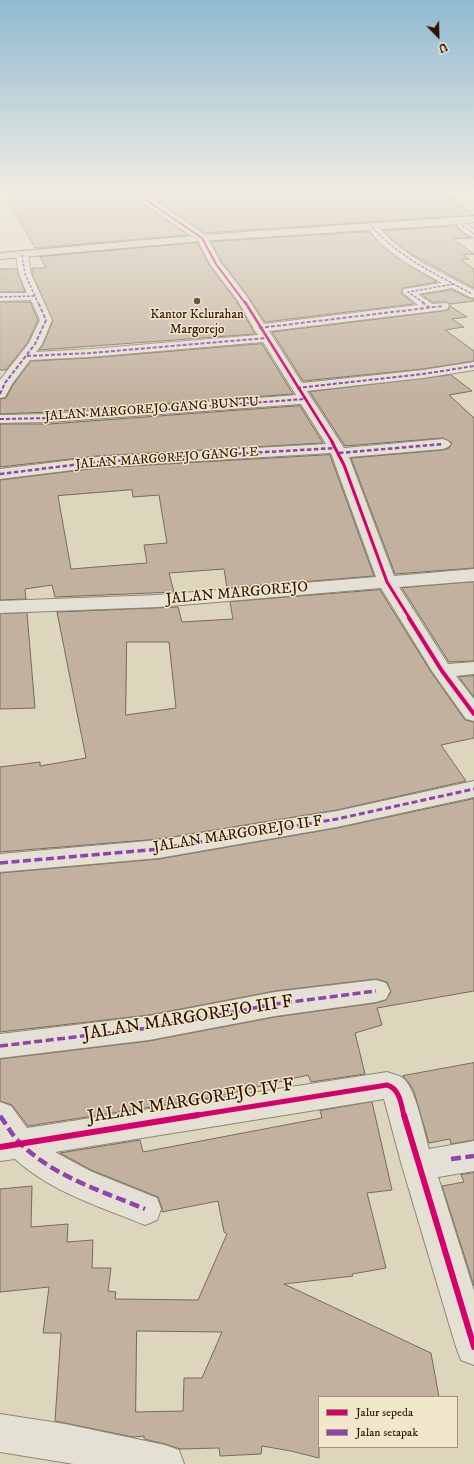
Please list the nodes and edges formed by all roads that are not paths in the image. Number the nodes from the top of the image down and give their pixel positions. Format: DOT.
graph roads {
  1 [pos="23,260"];
  2 [pos="214,260"];
  3 [pos="410,260"];
  4 [pos="454,284"];
  5 [pos="472,294"];
  6 [pos="35,296"];
  7 [pos="0,297"];
  8 [pos="443,306"];
  9 [pos="430,308"];
  10 [pos="263,333"];
  11 [pos="27,356"];
  12 [pos="474,366"];
  13 [pos="0,394"];
  14 [pos="301,394"];
  15 [pos="0,419"];
  16 [pos="443,444"];
  17 [pos="337,451"];
  18 [pos="0,474"];
  19 [pos="474,575"];
  20 [pos="387,582"];
  21 [pos="0,607"];
  22 [pos="474,668"];
  23 [pos="442,671"];
  24 [pos="474,714"];
  25 [pos="474,789"];
  26 [pos="0,863"];
  27 [pos="376,991"];
  28 [pos="0,1046"];
  29 [pos="0,1116"];
  30 [pos="10,1145"];
  31 [pos="474,1156"];
  32 [pos="418,1166"];
  33 [pos="145,1210"];
  34 [pos="474,1347"];
  35 [pos="0,1433"];
  36 [pos="165,1464"];
  1 -- 6 [label="street"];
  2 -- 10 [label="street"];
  3 -- 4 [label="street"];
  4 -- 5 [label="street"];
  4 -- 9 [label="street"];
  6 -- 7 [label="street"];
  6 -- 11 [label="street"];
  8 -- 9 [label="street"];
  9 -- 10 [label="street"];
  10 -- 11 [label="street"];
  10 -- 14 [label="street"];
  11 -- 13 [label="street"];
  12 -- 14 [label="street, JALAN MARGOREJO GANG BUNTU"];
  14 -- 15 [label="street, JALAN MARGOREJO GANG BUNTU"];
  14 -- 17 [label="street"];
  16 -- 17 [label="street, JALAN MARGOREJO GANG I E"];
  17 -- 18 [label="street, JALAN MARGOREJO GANG I E"];
  17 -- 20 [label="street"];
  19 -- 20 [label="street, JALAN MARGOREJO"];
  20 -- 21 [label="street, JALAN MARGOREJO"];
  20 -- 23 [label="street"];
  22 -- 23 [label="street"];
  23 -- 24 [label="street"];
  25 -- 26 [label="street, JALAN MARGOREJO II F"];
  27 -- 28 [label="street, JALAN MARGOREJO III F"];
  29 -- 30 [label="street"];
  30 -- 32 [label="street, JALAN MARGOREJO IV F"];
  30 -- 33 [label="street"];
  31 -- 32 [label="street"];
  32 -- 34 [label="street"];
  35 -- 36 [label="street"];
}
